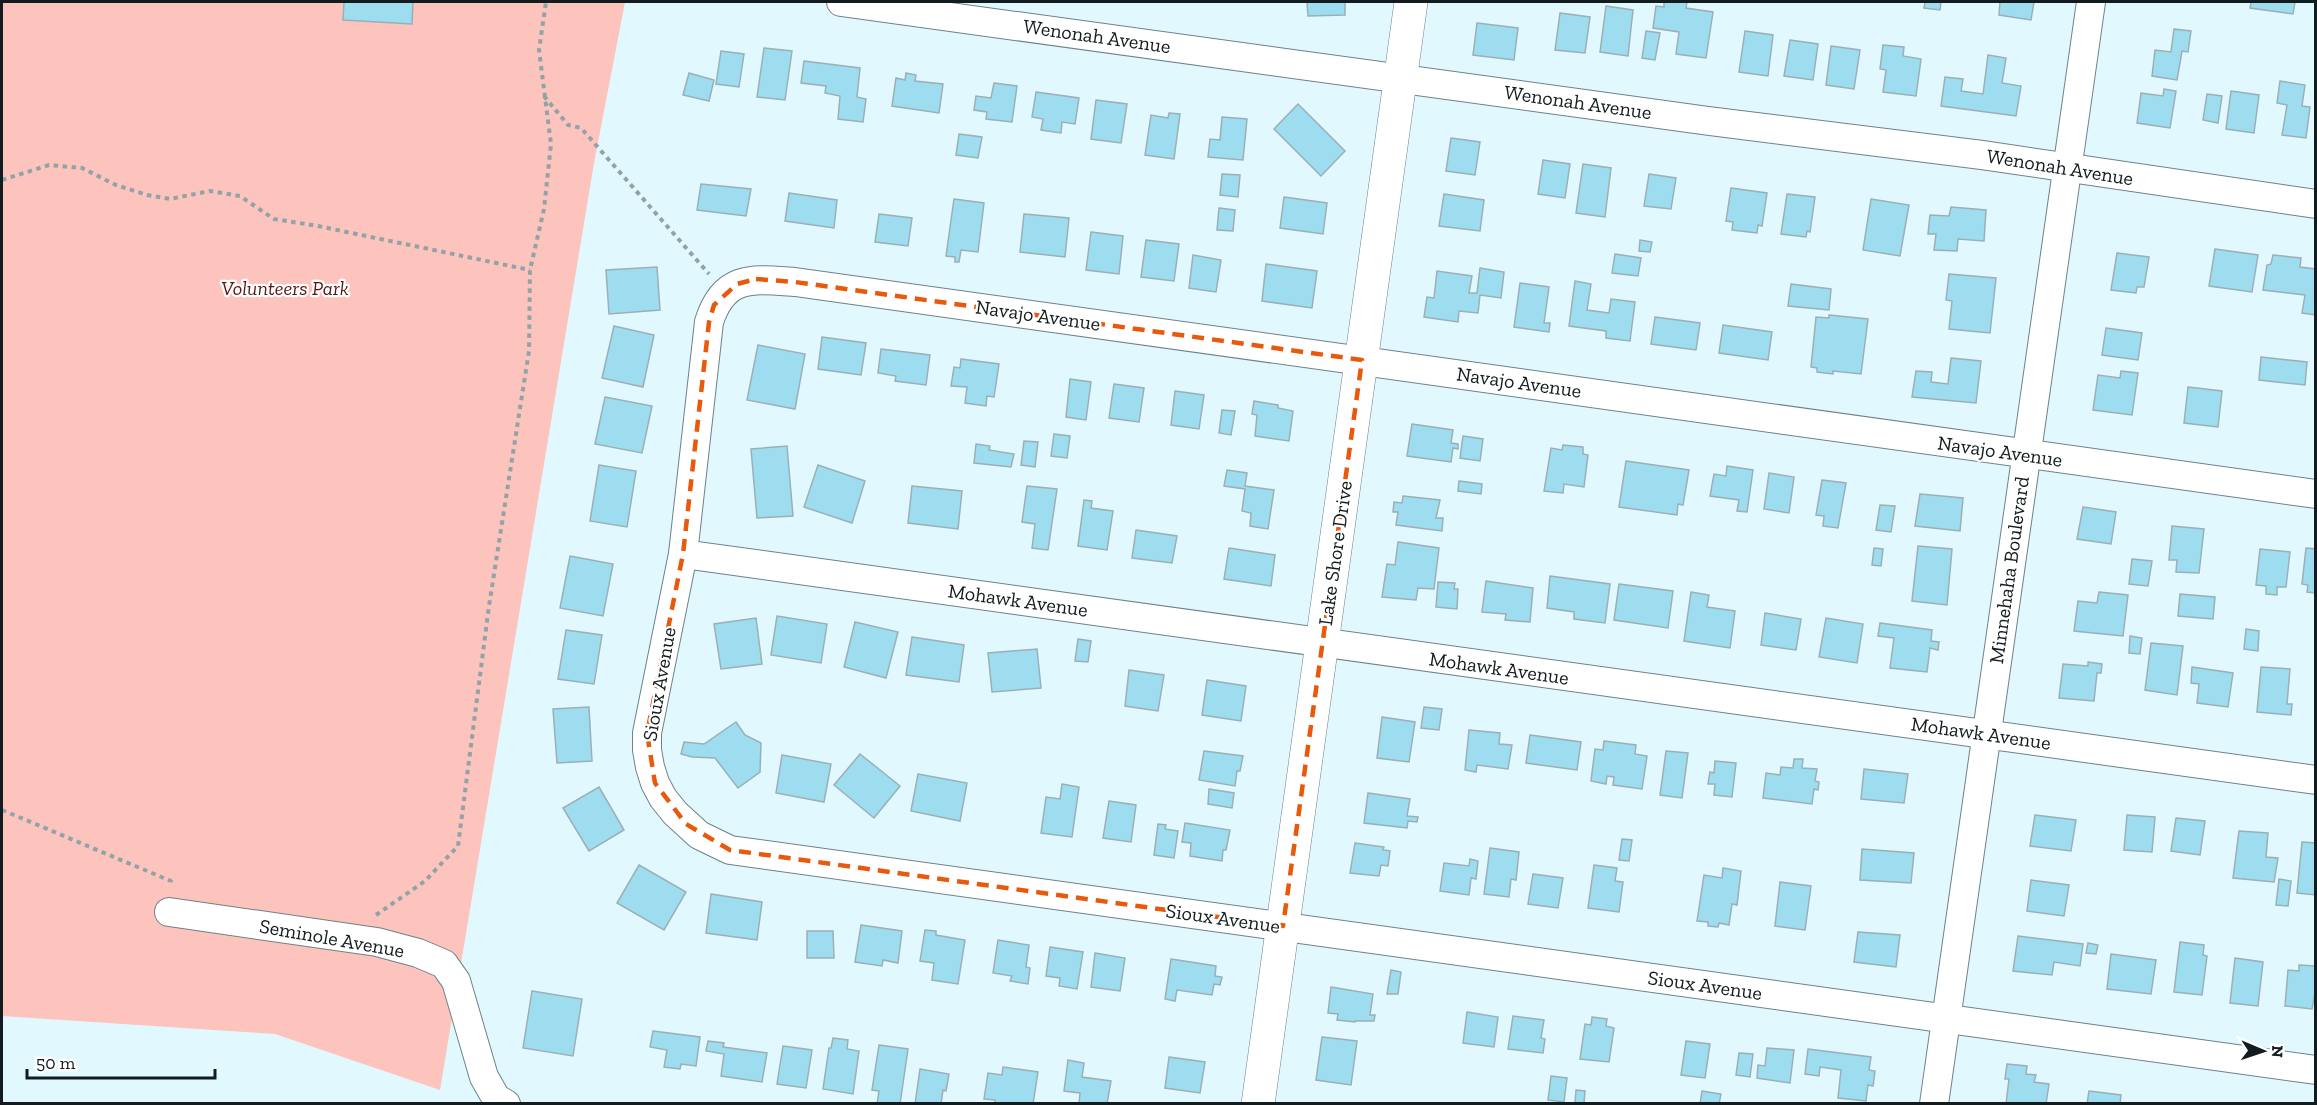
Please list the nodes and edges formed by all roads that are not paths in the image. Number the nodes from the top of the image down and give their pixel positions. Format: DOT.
graph roads {
  1 [pos="841,2"];
  2 [pos="1411,2"];
  3 [pos="2091,2"];
  4 [pos="1400,77"];
  5 [pos="2068,169"];
  6 [pos="2316,204"];
  7 [pos="725,292"];
  8 [pos="1362,360"];
  9 [pos="2026,455"];
  10 [pos="2316,494"];
  11 [pos="683,554"];
  12 [pos="1323,644"];
  13 [pos="1986,733"];
  14 [pos="2316,780"];
  15 [pos="169,912"];
  16 [pos="1283,926"];
  17 [pos="1945,1018"];
  18 [pos="2316,1070"];
  19 [pos="506,1104"];
  20 [pos="1258,1104"];
  21 [pos="1934,1104"];
  1 -- 4 [label="street, Wenonah Avenue"];
  2 -- 4 [label="street, Lake Shore Drive"];
  3 -- 5 [label="street, Minnehaha Boulevard"];
  4 -- 5 [label="street, Wenonah Avenue"];
  4 -- 8 [label="street, Lake Shore Drive"];
  5 -- 6 [label="street, Wenonah Avenue"];
  5 -- 9 [label="street, Minnehaha Boulevard"];
  7 -- 8 [label="street, Navajo Avenue"];
  7 -- 11 [label="street, Sioux Avenue"];
  8 -- 9 [label="street, Navajo Avenue"];
  8 -- 12 [label="street, Lake Shore Drive"];
  9 -- 10 [label="street, Navajo Avenue"];
  9 -- 13 [label="street, Minnehaha Boulevard"];
  11 -- 12 [label="street, Mohawk Avenue"];
  11 -- 16 [label="street, Sioux Avenue"];
  12 -- 13 [label="street, Mohawk Avenue"];
  12 -- 16 [label="street, Lake Shore Drive"];
  13 -- 14 [label="street, Mohawk Avenue"];
  13 -- 17 [label="street, Minnehaha Boulevard"];
  15 -- 19 [label="street, Seminole Avenue"];
  16 -- 17 [label="street, Sioux Avenue"];
  16 -- 20 [label="street, Lake Shore Drive"];
  17 -- 18 [label="street, Sioux Avenue"];
  17 -- 21 [label="street, Minnehaha Boulevard"];
}
